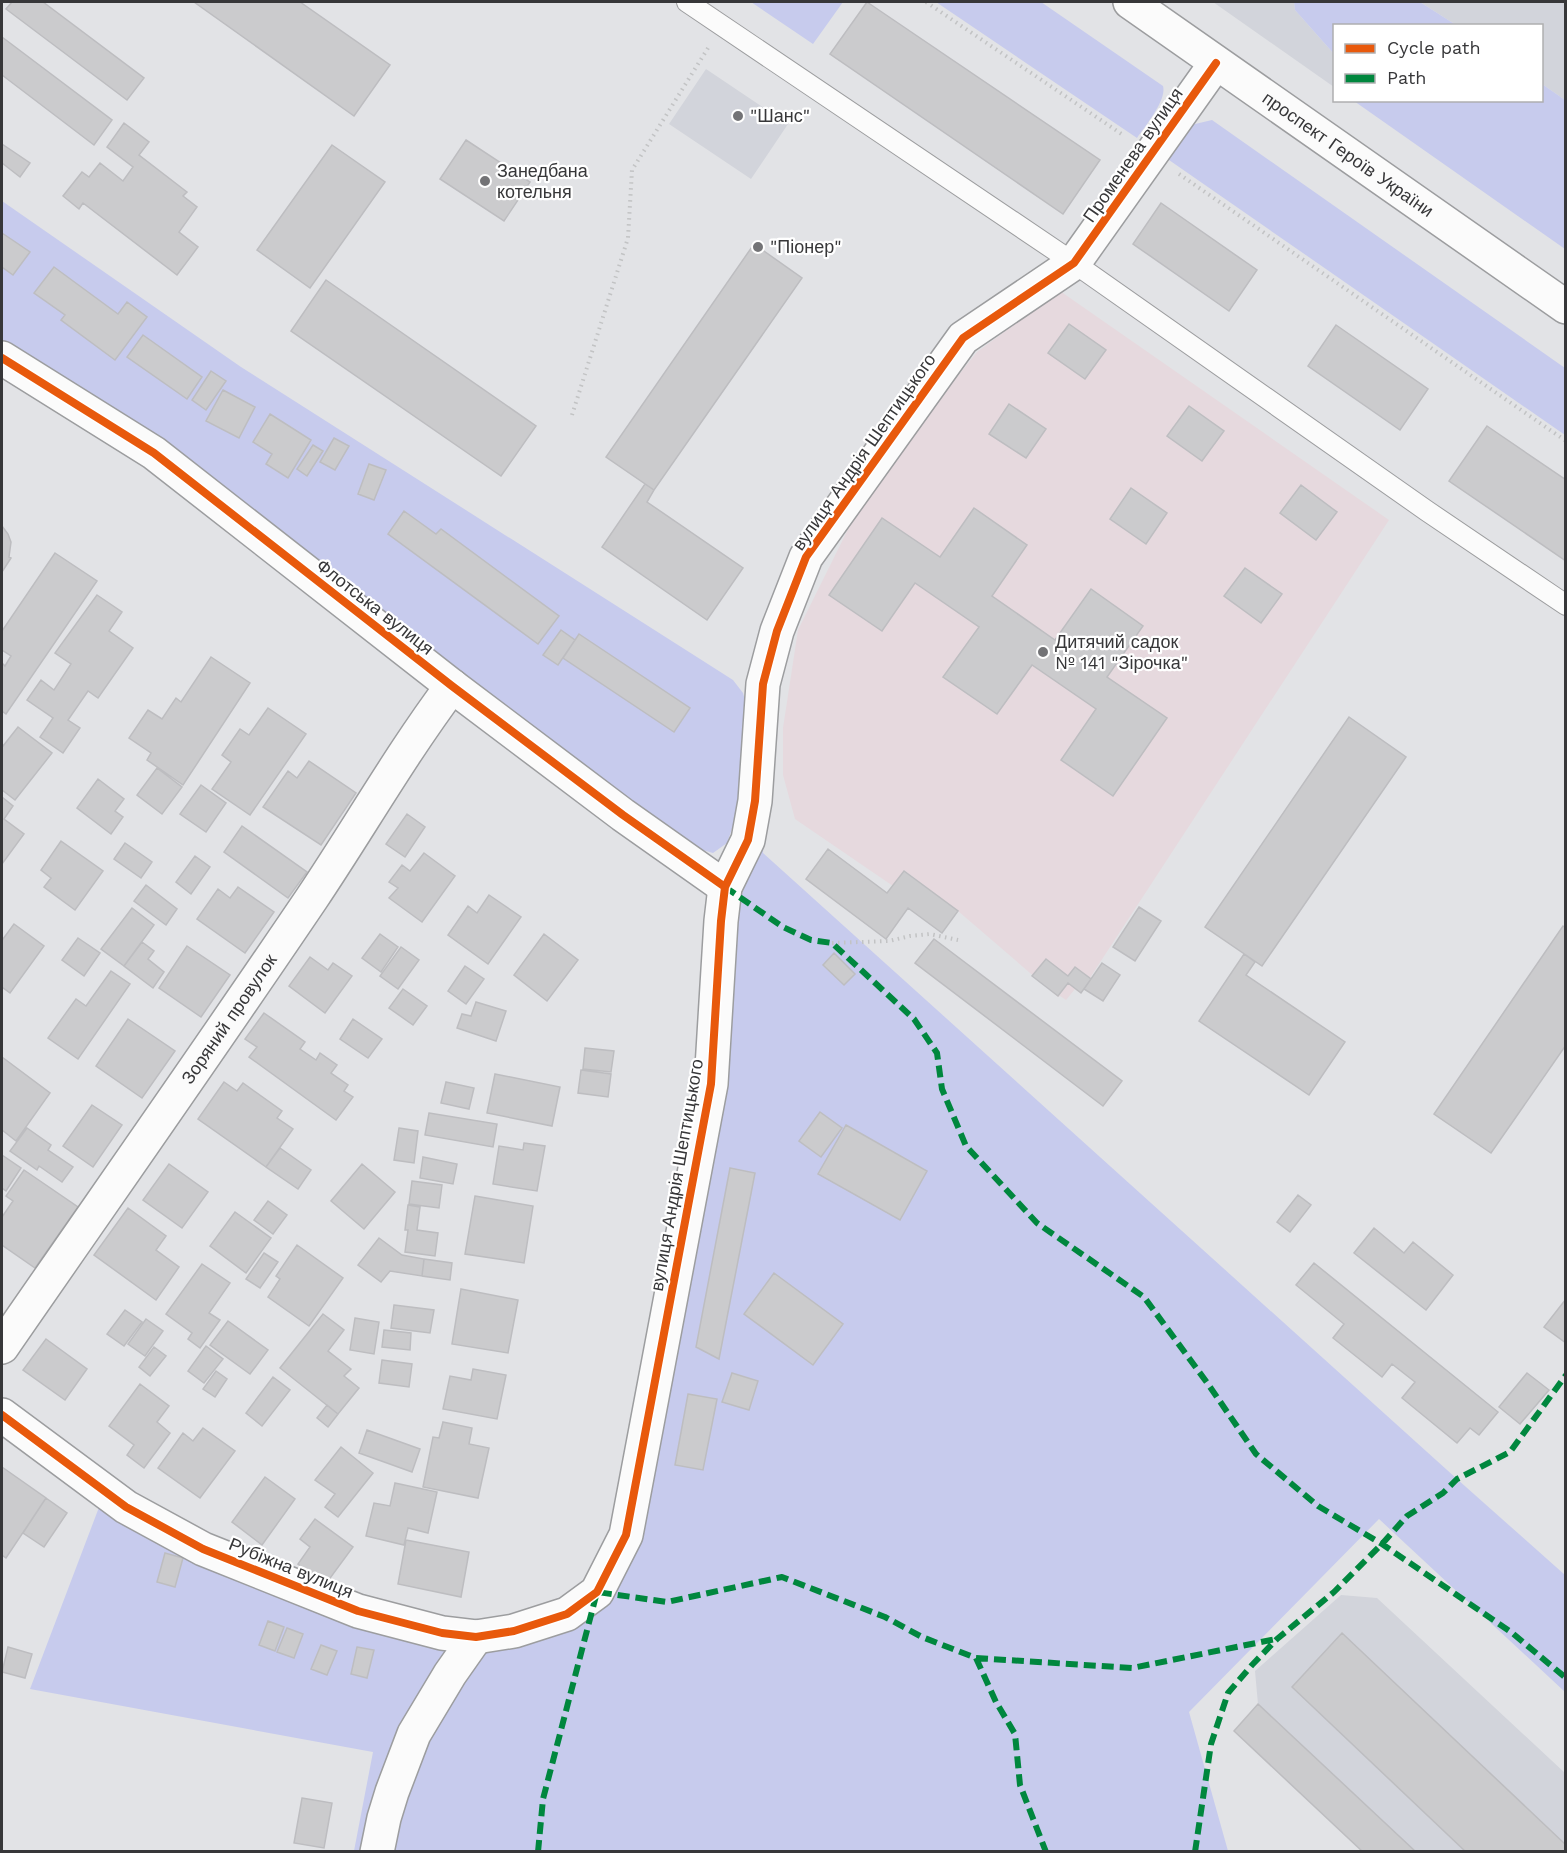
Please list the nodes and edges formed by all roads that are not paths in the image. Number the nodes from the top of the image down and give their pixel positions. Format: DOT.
graph roads {
  1 [pos="687,2"];
  2 [pos="1130,2"];
  3 [pos="1216,63"];
  4 [pos="1074,263"];
  5 [pos="1566,308"];
  6 [pos="6,372"];
  7 [pos="1566,605"];
  8 [pos="452,686"];
  9 [pos="725,887"];
  10 [pos="2,1347"];
  11 [pos="2,1415"];
  12 [pos="597,1592"];
  13 [pos="476,1637"];
  14 [pos="377,1851"];
  1 -- 4 [label="lane"];
  2 -- 3 [label="main road, проспект Героїв України"];
  3 -- 4 [label="main road, Променева вулиця"];
  3 -- 5 [label="main road, проспект Героїв України"];
  4 -- 7 [label="lane"];
  4 -- 9 [label="main road, вулиця Андрія Шептицького"];
  6 -- 8 [label="main road, Флотська вулиця"];
  8 -- 9 [label="main road, Флотська вулиця"];
  8 -- 10 [label="main road, Зоряний провулок"];
  9 -- 12 [label="main road, вулиця Андрія Шептицького"];
  11 -- 13 [label="main road, Рубіжна вулиця"];
  12 -- 13 [label="main road, Рубіжна вулиця"];
  13 -- 14 [label="main road"];
}
